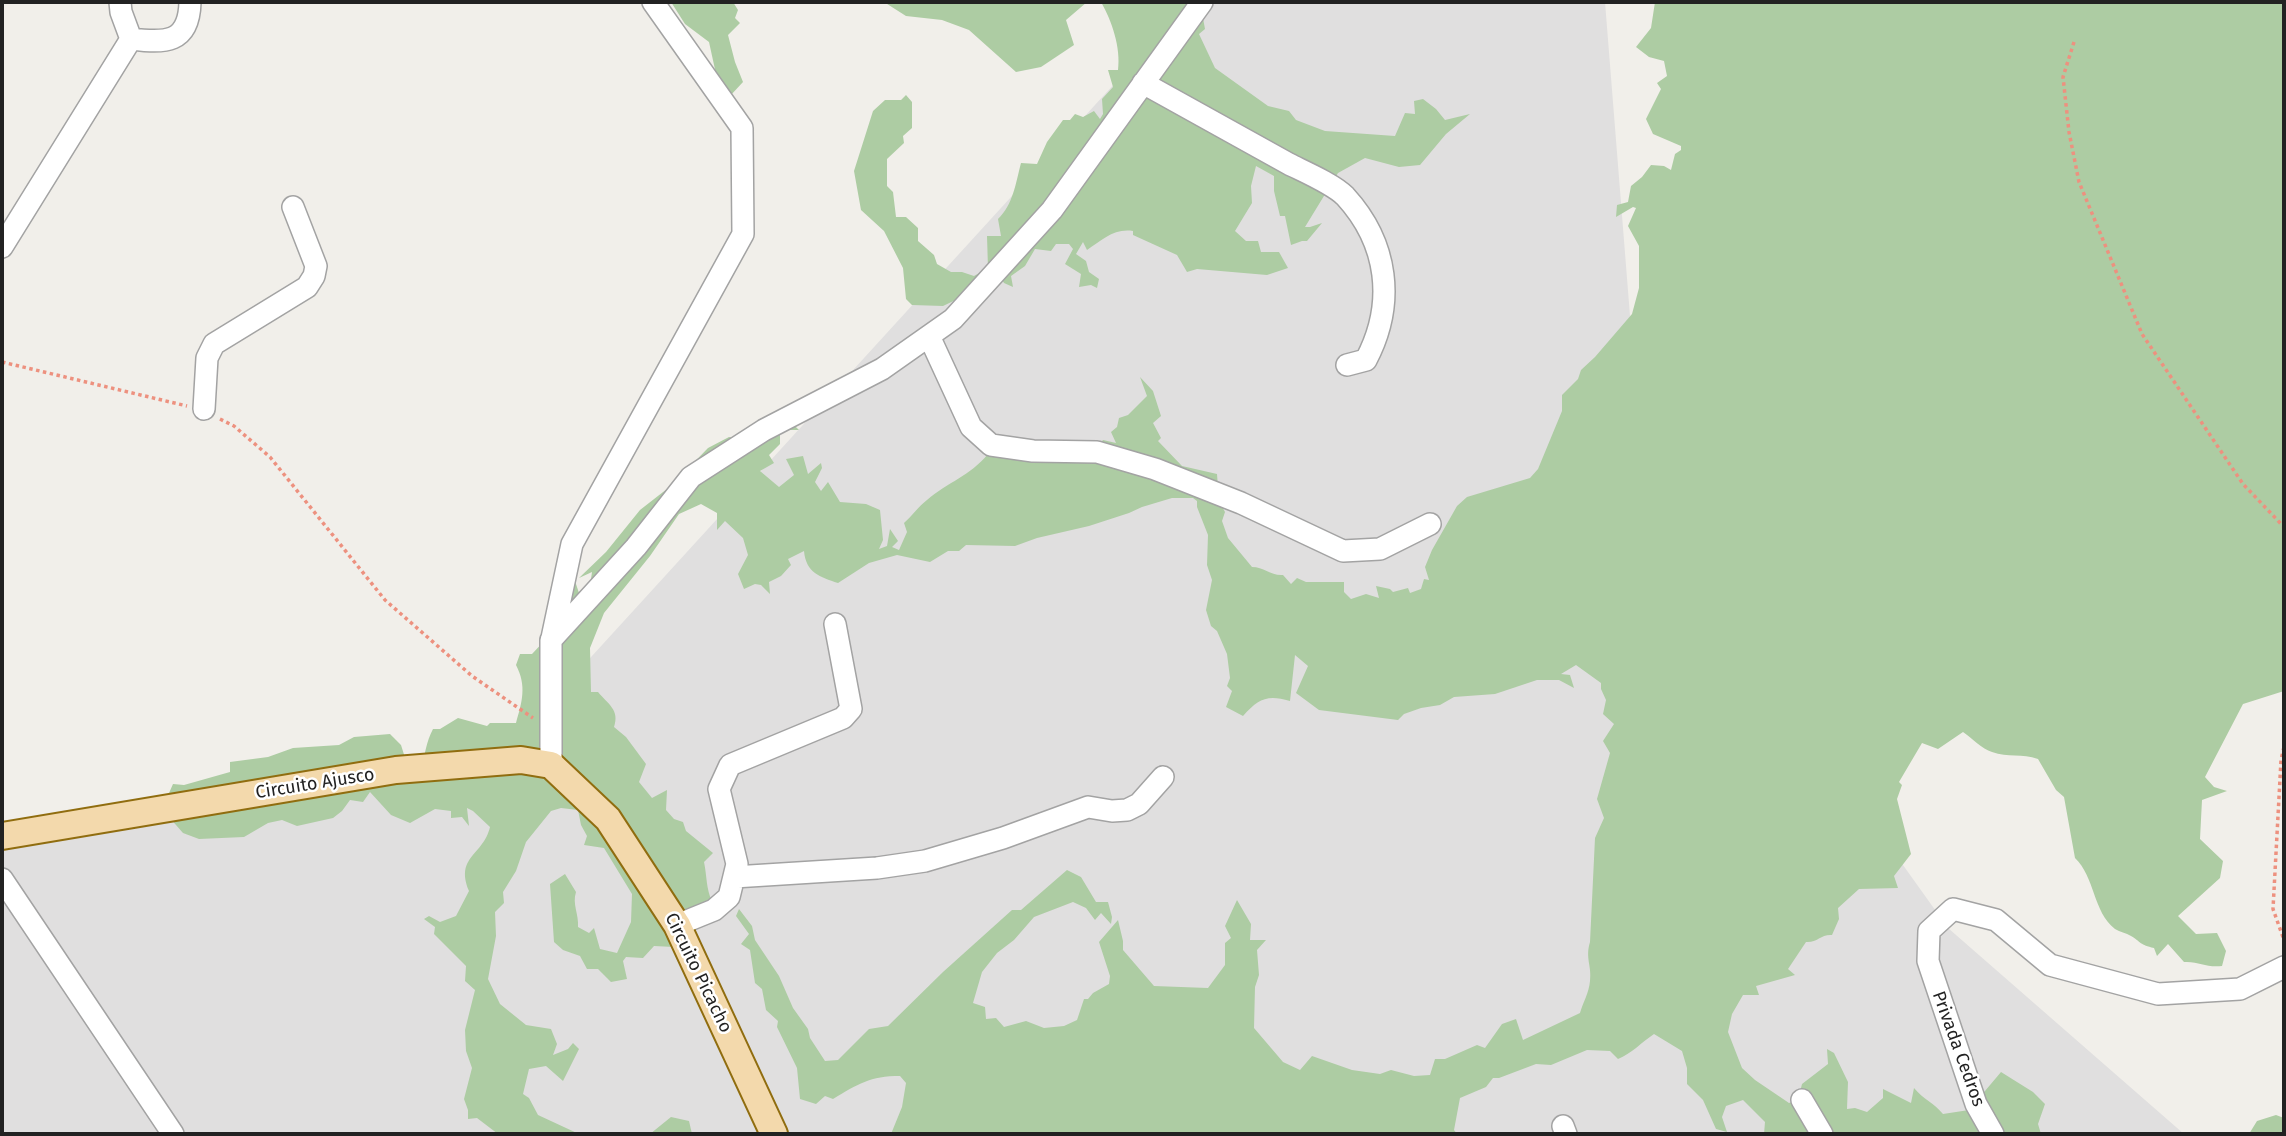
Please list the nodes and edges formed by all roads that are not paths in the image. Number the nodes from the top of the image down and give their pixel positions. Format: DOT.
graph roads {
  1 [pos="120,2"];
  2 [pos="190,2"];
  3 [pos="653,2"];
  4 [pos="1202,2"];
  5 [pos="131,39"];
  6 [pos="1143,83"];
  7 [pos="293,207"];
  8 [pos="2,247"];
  9 [pos="929,336"];
  10 [pos="1346,365"];
  11 [pos="204,410"];
  12 [pos="1430,524"];
  13 [pos="835,624"];
  14 [pos="551,640"];
  15 [pos="551,765"];
  16 [pos="1163,777"];
  17 [pos="2,836"];
  18 [pos="734,877"];
  19 [pos="2,879"];
  20 [pos="677,925"];
  21 [pos="2284,967"];
  22 [pos="1802,1100"];
  23 [pos="173,1134"];
  24 [pos="775,1134"];
  25 [pos="1822,1134"];
  26 [pos="1993,1134"];
  1 -- 5 [label="street"];
  2 -- 5 [label="street"];
  3 -- 14 [label="street"];
  4 -- 6 [label="street"];
  5 -- 8 [label="street"];
  6 -- 9 [label="street"];
  6 -- 10 [label="street"];
  7 -- 11 [label="street"];
  9 -- 12 [label="street"];
  9 -- 14 [label="street"];
  13 -- 18 [label="street"];
  14 -- 15 [label="street"];
  15 -- 17 [label="main road, Circuito Ajusco"];
  15 -- 20 [label="main road, Circuito Picacho"];
  16 -- 18 [label="street"];
  18 -- 20 [label="street"];
  19 -- 23 [label="street"];
  20 -- 24 [label="main road, Circuito Picacho"];
  21 -- 26 [label="street, Privada Cedros"];
  22 -- 25 [label="street"];
}
